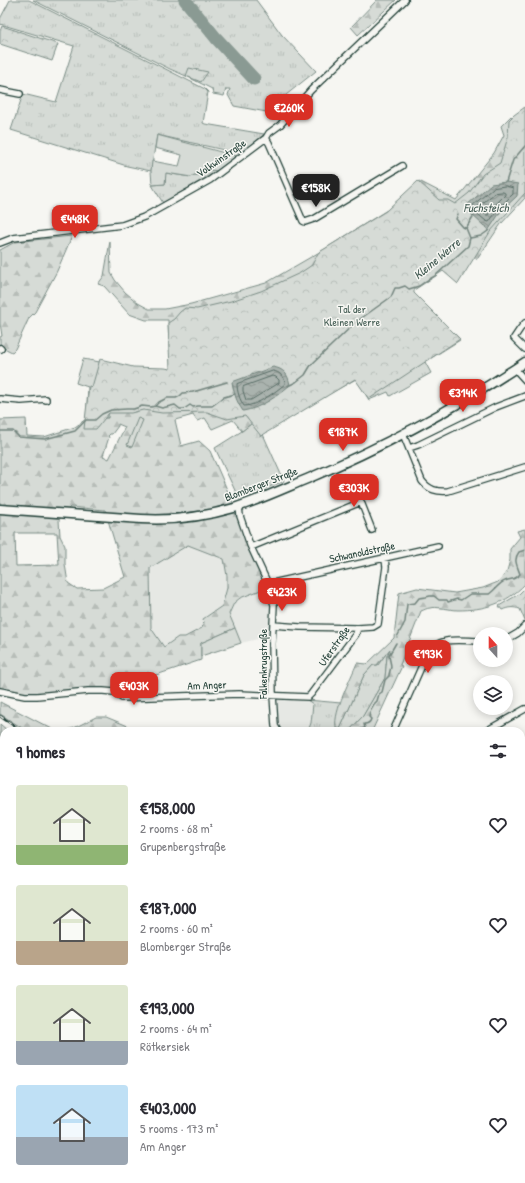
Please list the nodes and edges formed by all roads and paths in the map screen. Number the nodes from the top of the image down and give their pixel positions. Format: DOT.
graph roads {
  1 [pos="405,0"];
  2 [pos="0,90"];
  3 [pos="20,94"];
  4 [pos="266,138"];
  5 [pos="402,166"];
  6 [pos="0,243"];
  7 [pos="525,323"];
  8 [pos="525,349"];
  9 [pos="525,362"];
  10 [pos="515,369"];
  11 [pos="525,380"];
  12 [pos="525,396"];
  13 [pos="0,398"];
  14 [pos="46,400"];
  15 [pos="403,434"];
  16 [pos="409,448"];
  17 [pos="525,467"];
  18 [pos="352,479"];
  19 [pos="362,502"];
  20 [pos="239,506"];
  21 [pos="0,509"];
  22 [pos="372,530"];
  23 [pos="438,546"];
  24 [pos="251,547"];
  25 [pos="385,559"];
  26 [pos="268,584"];
  27 [pos="273,625"];
  28 [pos="525,626"];
  29 [pos="358,628"];
  30 [pos="513,636"];
  31 [pos="473,641"];
  32 [pos="0,691"];
  33 [pos="273,695"];
  34 [pos="525,708"];
  35 [pos="276,727"];
  36 [pos="395,727"];
  37 [pos="493,727"];
  1 -- 4 [label="street, Volkwinstraße"];
  2 -- 3 [label="street"];
  4 -- 5 [label="street"];
  4 -- 6 [label="street, Volkwinstraße"];
  7 -- 8 [label="street"];
  9 -- 10 [label="street, Blomberger Straße"];
  10 -- 11 [label="street"];
  10 -- 15 [label="street, Blomberger Straße"];
  12 -- 16 [label="street"];
  13 -- 14 [label="street"];
  15 -- 16 [label="street"];
  15 -- 20 [label="street, Blomberger Straße"];
  16 -- 17 [label="street"];
  18 -- 19 [label="street"];
  19 -- 22 [label="street"];
  19 -- 24 [label="street"];
  20 -- 21 [label="street, Blomberger Straße"];
  20 -- 24 [label="street, Falkenkrugstraße"];
  23 -- 25 [label="street, Schwanoldstraße"];
  24 -- 26 [label="street, Falkenkrugstraße"];
  25 -- 26 [label="street, Schwanoldstraße"];
  25 -- 29 [label="street, Uferstraße"];
  26 -- 27 [label="street, Falkenkrugstraße"];
  27 -- 29 [label="street"];
  27 -- 33 [label="street, Falkenkrugstraße"];
  28 -- 30 [label="street"];
  29 -- 33 [label="street, Uferstraße"];
  31 -- 36 [label="street"];
  32 -- 33 [label="street, Am Anger"];
  33 -- 35 [label="street, Falkenkrugstraße"];
  34 -- 37 [label="street"];
}
